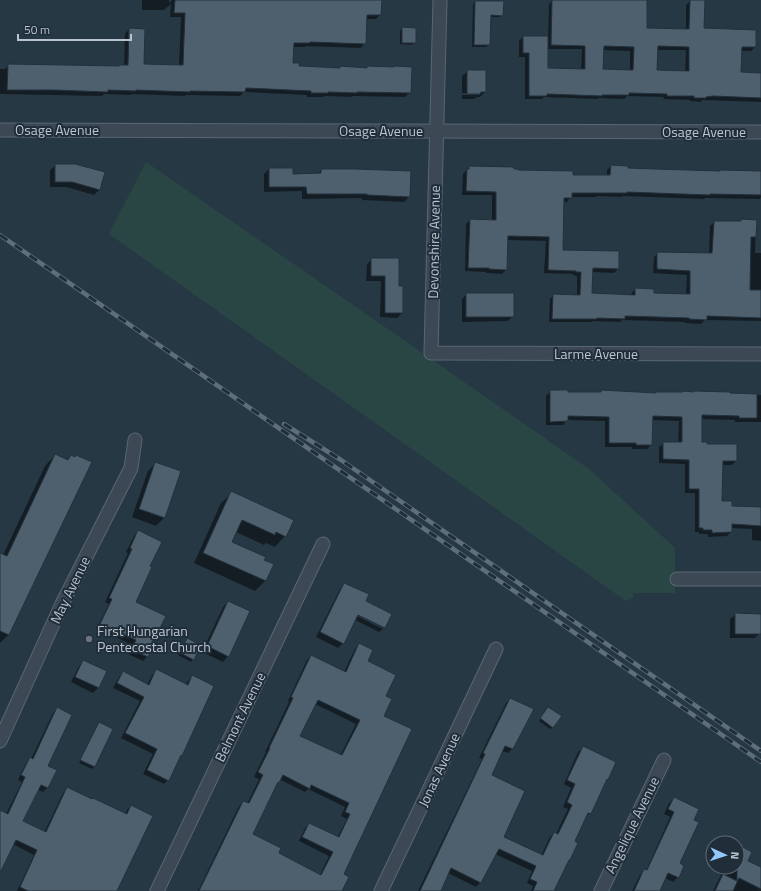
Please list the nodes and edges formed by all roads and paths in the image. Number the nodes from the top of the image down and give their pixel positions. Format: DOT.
graph roads {
  1 [pos="440,0"];
  2 [pos="0,130"];
  3 [pos="437,131"];
  4 [pos="761,132"];
  5 [pos="432,353"];
  6 [pos="761,354"];
  7 [pos="135,440"];
  8 [pos="323,544"];
  9 [pos="761,578"];
  10 [pos="677,579"];
  11 [pos="496,649"];
  12 [pos="0,741"];
  13 [pos="664,760"];
  14 [pos="157,891"];
  15 [pos="381,891"];
  16 [pos="601,891"];
  1 -- 3 [label="street, Devonshire Avenue"];
  2 -- 3 [label="street, Osage Avenue"];
  3 -- 4 [label="street, Osage Avenue"];
  3 -- 5 [label="street, Devonshire Avenue"];
  5 -- 6 [label="street, Larme Avenue"];
  7 -- 12 [label="street, May Avenue"];
  8 -- 14 [label="street, Belmont Avenue"];
  9 -- 10 [label="street"];
  11 -- 15 [label="street, Jonas Avenue"];
  13 -- 16 [label="street, Angelique Avenue"];
}
